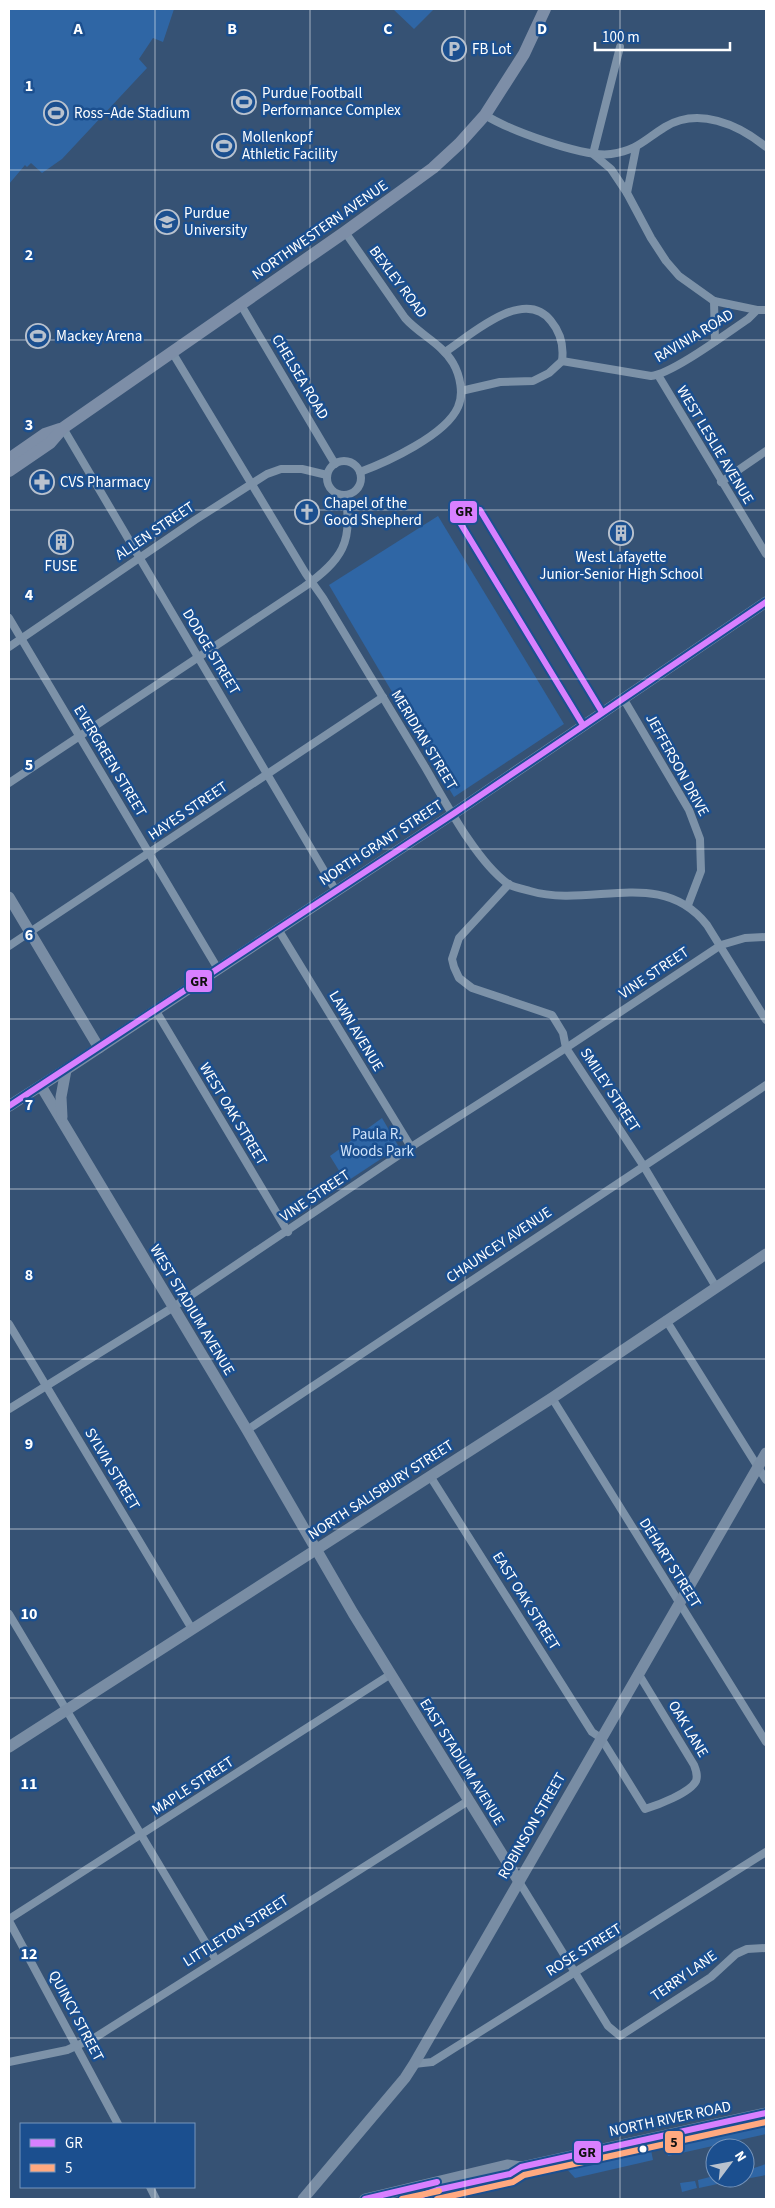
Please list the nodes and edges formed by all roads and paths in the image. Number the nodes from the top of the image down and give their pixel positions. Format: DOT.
graph roads {
  1 [pos="545,9"];
  2 [pos="620,47"];
  3 [pos="485,115"];
  4 [pos="766,147"];
  5 [pos="636,148"];
  6 [pos="593,154"];
  7 [pos="627,193"];
  8 [pos="345,232"];
  9 [pos="714,301"];
  10 [pos="241,305"];
  11 [pos="757,310"];
  12 [pos="766,310"];
  13 [pos="715,341"];
  14 [pos="172,352"];
  15 [pos="445,352"];
  16 [pos="562,361"];
  17 [pos="658,375"];
  18 [pos="461,391"];
  19 [pos="63,428"];
  20 [pos="766,452"];
  21 [pos="9,459"];
  22 [pos="335,464"];
  23 [pos="9,471"];
  24 [pos="360,472"];
  25 [pos="327,475"];
  26 [pos="721,482"];
  27 [pos="251,484"];
  28 [pos="345,495"];
  29 [pos="766,554"];
  30 [pos="139,559"];
  31 [pos="311,582"];
  32 [pos="766,602"];
  33 [pos="9,618"];
  34 [pos="21,638"];
  35 [pos="9,647"];
  36 [pos="198,657"];
  37 [pos="383,698"];
  38 [pos="623,698"];
  39 [pos="80,737"];
  40 [pos="267,774"];
  41 [pos="9,783"];
  42 [pos="453,814"];
  43 [pos="150,853"];
  44 [pos="509,884"];
  45 [pos="336,891"];
  46 [pos="9,897"];
  47 [pos="688,905"];
  48 [pos="278,929"];
  49 [pos="30,933"];
  50 [pos="766,937"];
  51 [pos="720,945"];
  52 [pos="9,946"];
  53 [pos="218,969"];
  54 [pos="156,1011"];
  55 [pos="766,1020"];
  56 [pos="99,1048"];
  57 [pos="566,1048"];
  58 [pos="66,1070"];
  59 [pos="766,1085"];
  60 [pos="41,1086"];
  61 [pos="9,1106"];
  62 [pos="62,1122"];
  63 [pos="411,1147"];
  64 [pos="643,1165"];
  65 [pos="288,1232"];
  66 [pos="766,1254"];
  67 [pos="716,1287"];
  68 [pos="172,1308"];
  69 [pos="666,1320"];
  70 [pos="9,1324"];
  71 [pos="46,1386"];
  72 [pos="552,1398"];
  73 [pos="9,1409"];
  74 [pos="247,1430"];
  75 [pos="766,1453"];
  76 [pos="758,1467"];
  77 [pos="430,1476"];
  78 [pos="766,1480"];
  79 [pos="316,1550"];
  80 [pos="679,1603"];
  81 [pos="9,1614"];
  82 [pos="192,1628"];
  83 [pos="638,1673"];
  84 [pos="391,1674"];
  85 [pos="66,1710"];
  86 [pos="600,1738"];
  87 [pos="766,1742"];
  88 [pos="9,1748"];
  89 [pos="468,1800"];
  90 [pos="142,1835"];
  91 [pos="766,1852"];
  92 [pos="518,1880"];
  93 [pos="9,1920"];
  94 [pos="766,1948"];
  95 [pos="216,1960"];
  96 [pos="574,1972"];
  97 [pos="620,2036"];
  98 [pos="77,2046"];
  99 [pos="9,2062"];
  100 [pos="414,2064"];
  101 [pos="766,2113"];
  102 [pos="117,2123"];
  103 [pos="521,2166"];
  104 [pos="303,2199"];
  105 [pos="364,2199"];
  106 [pos="412,2199"];
  1 -- 3 [label="main road, NORTHWESTERN AVENUE"];
  2 -- 6 [label="street"];
  3 -- 6 [label="street"];
  3 -- 8 [label="main road, NORTHWESTERN AVENUE"];
  4 -- 5 [label="street"];
  5 -- 6 [label="street"];
  5 -- 7 [label="street"];
  6 -- 7 [label="street"];
  7 -- 9 [label="street"];
  8 -- 10 [label="main road, NORTHWESTERN AVENUE"];
  8 -- 15 [label="street, BEXLEY ROAD"];
  9 -- 11 [label="street"];
  9 -- 13 [label="street"];
  10 -- 14 [label="main road, NORTHWESTERN AVENUE"];
  10 -- 22 [label="street, CHELSEA ROAD"];
  11 -- 12 [label="street"];
  11 -- 13 [label="street, RAVINIA ROAD"];
  13 -- 17 [label="street, RAVINIA ROAD"];
  14 -- 19 [label="main road, NORTHWESTERN AVENUE"];
  14 -- 27 [label="street, MERIDIAN STREET"];
  15 -- 16 [label="street"];
  15 -- 18 [label="street"];
  16 -- 17 [label="street, RAVINIA ROAD"];
  16 -- 18 [label="street"];
  17 -- 26 [label="street, WEST LESLIE AVENUE"];
  18 -- 24 [label="street"];
  19 -- 21 [label="main road, NORTHWESTERN AVENUE"];
  19 -- 23 [label="main road, NORTHWESTERN AVENUE"];
  19 -- 30 [label="street, DODGE STREET"];
  20 -- 26 [label="street"];
  22 -- 24 [label="street"];
  22 -- 25 [label="street"];
  24 -- 28 [label="street"];
  25 -- 27 [label="street, ALLEN STREET"];
  25 -- 28 [label="street"];
  26 -- 29 [label="street, WEST LESLIE AVENUE"];
  27 -- 30 [label="street, ALLEN STREET"];
  27 -- 31 [label="street, MERIDIAN STREET"];
  28 -- 31 [label="street"];
  30 -- 34 [label="street, ALLEN STREET"];
  30 -- 36 [label="street, DODGE STREET"];
  31 -- 36 [label="street"];
  31 -- 37 [label="street, MERIDIAN STREET"];
  32 -- 38 [label="street, NORTH GRANT STREET"];
  33 -- 34 [label="street, EVERGREEN STREET"];
  34 -- 35 [label="street, ALLEN STREET"];
  34 -- 39 [label="street, EVERGREEN STREET"];
  36 -- 39 [label="street"];
  36 -- 40 [label="street, DODGE STREET"];
  37 -- 40 [label="street, HAYES STREET"];
  37 -- 42 [label="street, MERIDIAN STREET"];
  38 -- 42 [label="street, NORTH GRANT STREET"];
  38 -- 47 [label="street, JEFFERSON DRIVE"];
  39 -- 41 [label="street"];
  39 -- 43 [label="street, EVERGREEN STREET"];
  40 -- 43 [label="street, HAYES STREET"];
  40 -- 45 [label="street, DODGE STREET"];
  42 -- 44 [label="street, MERIDIAN STREET"];
  42 -- 45 [label="street, NORTH GRANT STREET"];
  43 -- 49 [label="street, HAYES STREET"];
  43 -- 53 [label="street, EVERGREEN STREET"];
  44 -- 47 [label="street, MERIDIAN STREET"];
  44 -- 57 [label="street, SMILEY STREET"];
  45 -- 48 [label="street, NORTH GRANT STREET"];
  46 -- 49 [label="street"];
  47 -- 51 [label="street, MERIDIAN STREET"];
  48 -- 53 [label="street, NORTH GRANT STREET"];
  48 -- 63 [label="street, LAWN AVENUE"];
  49 -- 52 [label="street, HAYES STREET"];
  49 -- 56 [label="street"];
  50 -- 51 [label="street, VINE STREET"];
  51 -- 55 [label="street, MERIDIAN STREET"];
  51 -- 57 [label="street, VINE STREET"];
  53 -- 54 [label="street, NORTH GRANT STREET"];
  54 -- 56 [label="street, NORTH GRANT STREET"];
  54 -- 65 [label="street, WEST OAK STREET"];
  56 -- 58 [label="street, NORTH GRANT STREET"];
  57 -- 63 [label="street, VINE STREET"];
  57 -- 64 [label="street, SMILEY STREET"];
  58 -- 60 [label="street, NORTH GRANT STREET"];
  58 -- 62 [label="street"];
  59 -- 64 [label="street, CHAUNCEY AVENUE"];
  60 -- 61 [label="street, NORTH GRANT STREET"];
  60 -- 62 [label="street, WEST STADIUM AVENUE"];
  62 -- 68 [label="street, WEST STADIUM AVENUE"];
  63 -- 65 [label="street, VINE STREET"];
  64 -- 67 [label="street, SMILEY STREET"];
  64 -- 74 [label="street, CHAUNCEY AVENUE"];
  65 -- 68 [label="street, VINE STREET"];
  66 -- 67 [label="street, NORTH SALISBURY STREET"];
  67 -- 69 [label="street, NORTH SALISBURY STREET"];
  68 -- 71 [label="street, VINE STREET"];
  68 -- 74 [label="street, WEST STADIUM AVENUE"];
  69 -- 72 [label="street, NORTH SALISBURY STREET"];
  69 -- 76 [label="street"];
  70 -- 71 [label="street, SYLVIA STREET"];
  71 -- 73 [label="street, VINE STREET"];
  71 -- 82 [label="street, SYLVIA STREET"];
  72 -- 77 [label="street, NORTH SALISBURY STREET"];
  72 -- 80 [label="street, DEHART STREET"];
  74 -- 79 [label="street, WEST STADIUM AVENUE"];
  75 -- 76 [label="street, ROBINSON STREET"];
  76 -- 78 [label="street"];
  76 -- 80 [label="street, ROBINSON STREET"];
  77 -- 79 [label="street, NORTH SALISBURY STREET"];
  77 -- 86 [label="street, EAST OAK STREET"];
  79 -- 82 [label="street, NORTH SALISBURY STREET"];
  79 -- 84 [label="street, EAST STADIUM AVENUE"];
  80 -- 83 [label="street, ROBINSON STREET"];
  80 -- 87 [label="street, DEHART STREET"];
  81 -- 85 [label="street"];
  82 -- 85 [label="street, NORTH SALISBURY STREET"];
  83 -- 86 [label="street, ROBINSON STREET"];
  83 -- 86 [label="street, OAK LANE"];
  84 -- 89 [label="street, EAST STADIUM AVENUE"];
  84 -- 90 [label="street, MAPLE STREET"];
  85 -- 88 [label="street, NORTH SALISBURY STREET"];
  85 -- 90 [label="street"];
  86 -- 92 [label="street, ROBINSON STREET"];
  89 -- 92 [label="street, EAST STADIUM AVENUE"];
  89 -- 95 [label="street, LITTLETON STREET"];
  90 -- 93 [label="street, MAPLE STREET"];
  90 -- 95 [label="street"];
  91 -- 96 [label="street, ROSE STREET"];
  92 -- 96 [label="street, EAST STADIUM AVENUE"];
  92 -- 100 [label="street, ROBINSON STREET"];
  93 -- 98 [label="street, QUINCY STREET"];
  94 -- 97 [label="street, TERRY LANE"];
  95 -- 98 [label="street, LITTLETON STREET"];
  96 -- 97 [label="street, EAST STADIUM AVENUE"];
  96 -- 100 [label="street, ROSE STREET"];
  98 -- 99 [label="street, LITTLETON STREET"];
  98 -- 102 [label="street, QUINCY STREET"];
  100 -- 104 [label="street, ROBINSON STREET"];
  101 -- 103 [label="street, NORTH RIVER ROAD"];
  103 -- 105 [label="street, NORTH RIVER ROAD"];
  103 -- 106 [label="street, NORTH RIVER ROAD"];
}
